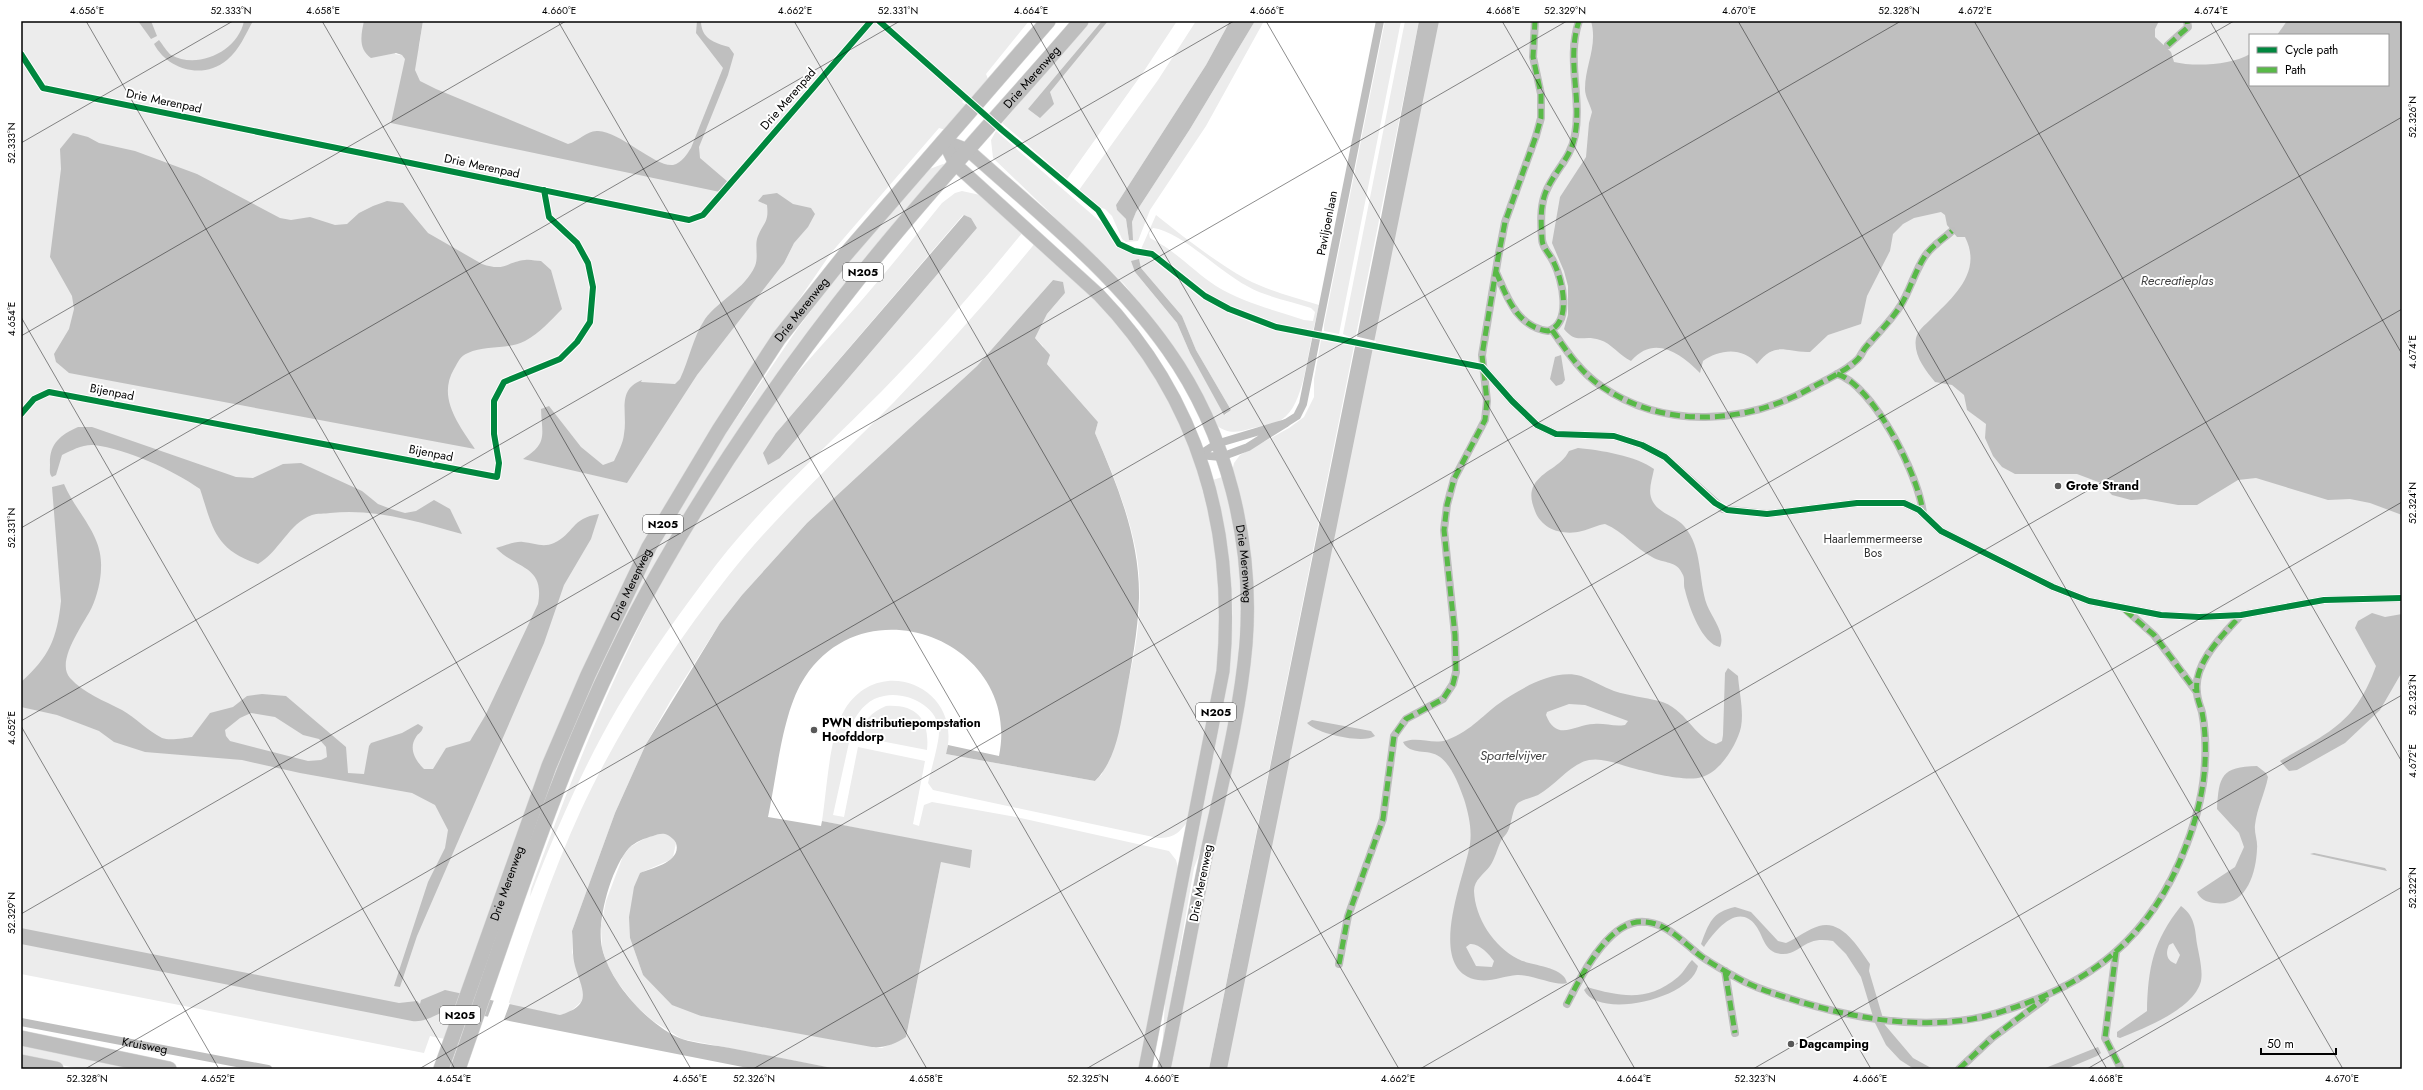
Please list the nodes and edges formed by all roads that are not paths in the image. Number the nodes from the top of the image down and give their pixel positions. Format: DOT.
graph roads {
  1 [pos="1048,21"];
  2 [pos="1081,21"];
  3 [pos="1380,21"];
  4 [pos="1535,21"];
  5 [pos="1579,21"];
  6 [pos="2187,21"];
  7 [pos="2168,45"];
  8 [pos="944,141"];
  9 [pos="968,150"];
  10 [pos="955,164"];
  11 [pos="1952,231"];
  12 [pos="1496,272"];
  13 [pos="1552,330"];
  14 [pos="1482,367"];
  15 [pos="1837,374"];
  16 [pos="1286,423"];
  17 [pos="1216,444"];
  18 [pos="1199,455"];
  19 [pos="1221,457"];
  20 [pos="1923,514"];
  21 [pos="2402,598"];
  22 [pos="2125,610"];
  23 [pos="2240,615"];
  24 [pos="2196,690"];
  25 [pos="2116,952"];
  26 [pos="1339,964"];
  27 [pos="1725,971"];
  28 [pos="2051,994"];
  29 [pos="1567,1004"];
  30 [pos="21,1022"];
  31 [pos="1735,1033"];
  32 [pos="21,1038"];
  33 [pos="21,1062"];
  34 [pos="56,1069"];
  35 [pos="169,1069"];
  36 [pos="268,1069"];
  37 [pos="441,1069"];
  38 [pos="458,1069"];
  39 [pos="1145,1069"];
  40 [pos="1164,1069"];
  41 [pos="1959,1069"];
  42 [pos="2121,1069"];
  1 -- 8 [label="highway, Drie Merenweg / N205"];
  2 -- 9 [label="highway, Drie Merenweg / N205"];
  3 -- 16 [label="street, Paviljoenlaan"];
  4 -- 12 [label="street"];
  5 -- 13 [label="street"];
  6 -- 7 [label="street"];
  8 -- 9 [label="main road, Drie Merenweg / N205"];
  8 -- 10 [label="main road, Drie Merenweg / N205"];
  8 -- 37 [label="highway, Drie Merenweg / N205"];
  9 -- 10 [label="highway, Drie Merenweg / N205"];
  9 -- 17 [label="main road, Drie Merenweg / N205"];
  10 -- 18 [label="main road, Drie Merenweg / N205"];
  10 -- 38 [label="highway, Drie Merenweg / N205"];
  11 -- 15 [label="street"];
  12 -- 13 [label="street"];
  12 -- 14 [label="street"];
  13 -- 15 [label="street"];
  14 -- 20 [label="street"];
  14 -- 26 [label="street"];
  15 -- 20 [label="street"];
  16 -- 17 [label="street, Paviljoenlaan"];
  16 -- 19 [label="street, Paviljoenlaan"];
  17 -- 18 [label="street, Paviljoenlaan"];
  17 -- 19 [label="main road, Drie Merenweg / N205"];
  18 -- 19 [label="street, Paviljoenlaan"];
  18 -- 39 [label="main road, Drie Merenweg / N205"];
  19 -- 40 [label="main road, Drie Merenweg / N205"];
  20 -- 22 [label="street"];
  21 -- 23 [label="street"];
  22 -- 23 [label="street"];
  22 -- 24 [label="street"];
  23 -- 24 [label="street"];
  24 -- 25 [label="street"];
  25 -- 28 [label="street"];
  25 -- 42 [label="street"];
  27 -- 28 [label="street"];
  27 -- 29 [label="street"];
  27 -- 31 [label="street"];
  28 -- 41 [label="street"];
  30 -- 36 [label="street, Kruisweg"];
  32 -- 35 [label="highway, Kruisweg"];
  33 -- 34 [label="highway"];
}
